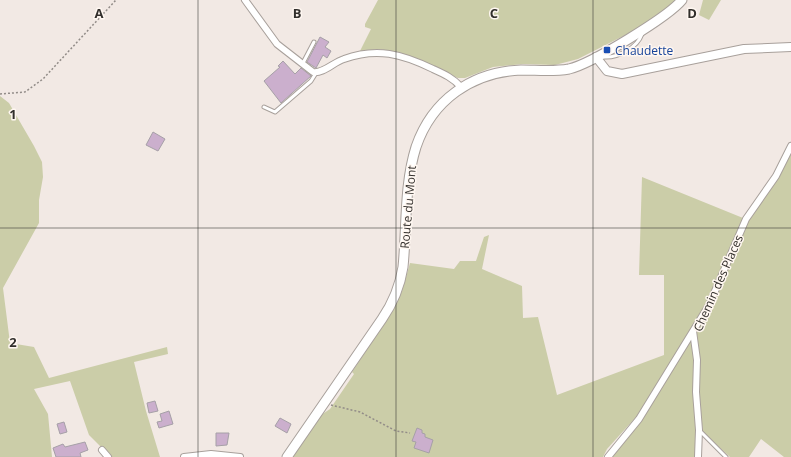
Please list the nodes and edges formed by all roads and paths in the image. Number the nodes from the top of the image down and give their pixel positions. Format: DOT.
graph roads {
  1 [pos="116,0"];
  2 [pos="245,0"];
  3 [pos="682,0"];
  4 [pos="314,42"];
  5 [pos="791,47"];
  6 [pos="596,57"];
  7 [pos="302,65"];
  8 [pos="316,73"];
  9 [pos="460,87"];
  10 [pos="0,94"];
  11 [pos="264,107"];
  12 [pos="791,146"];
  13 [pos="693,331"];
  14 [pos="326,401"];
  15 [pos="699,430"];
  16 [pos="410,433"];
  17 [pos="102,450"];
  18 [pos="108,457"];
  19 [pos="184,457"];
  20 [pos="240,457"];
  21 [pos="287,457"];
  22 [pos="608,457"];
  23 [pos="698,457"];
  24 [pos="726,457"];
  1 -- 10 [label="path"];
  2 -- 7 [label="street"];
  3 -- 6 [label="main road, Route du Mont"];
  4 -- 7 [label="lane"];
  5 -- 6 [label="street"];
  6 -- 9 [label="main road, Route du Mont"];
  7 -- 8 [label="street"];
  8 -- 9 [label="street"];
  8 -- 11 [label="lane"];
  9 -- 14 [label="main road, Route du Mont"];
  12 -- 13 [label="street, Chemin des Places"];
  13 -- 15 [label="street, Chemin des Places"];
  13 -- 22 [label="street"];
  14 -- 16 [label="path"];
  14 -- 21 [label="main road, Route du Mont"];
  15 -- 23 [label="street, Chemin des Places"];
  15 -- 24 [label="lane"];
  17 -- 18 [label="street"];
  19 -- 20 [label="street"];
}
